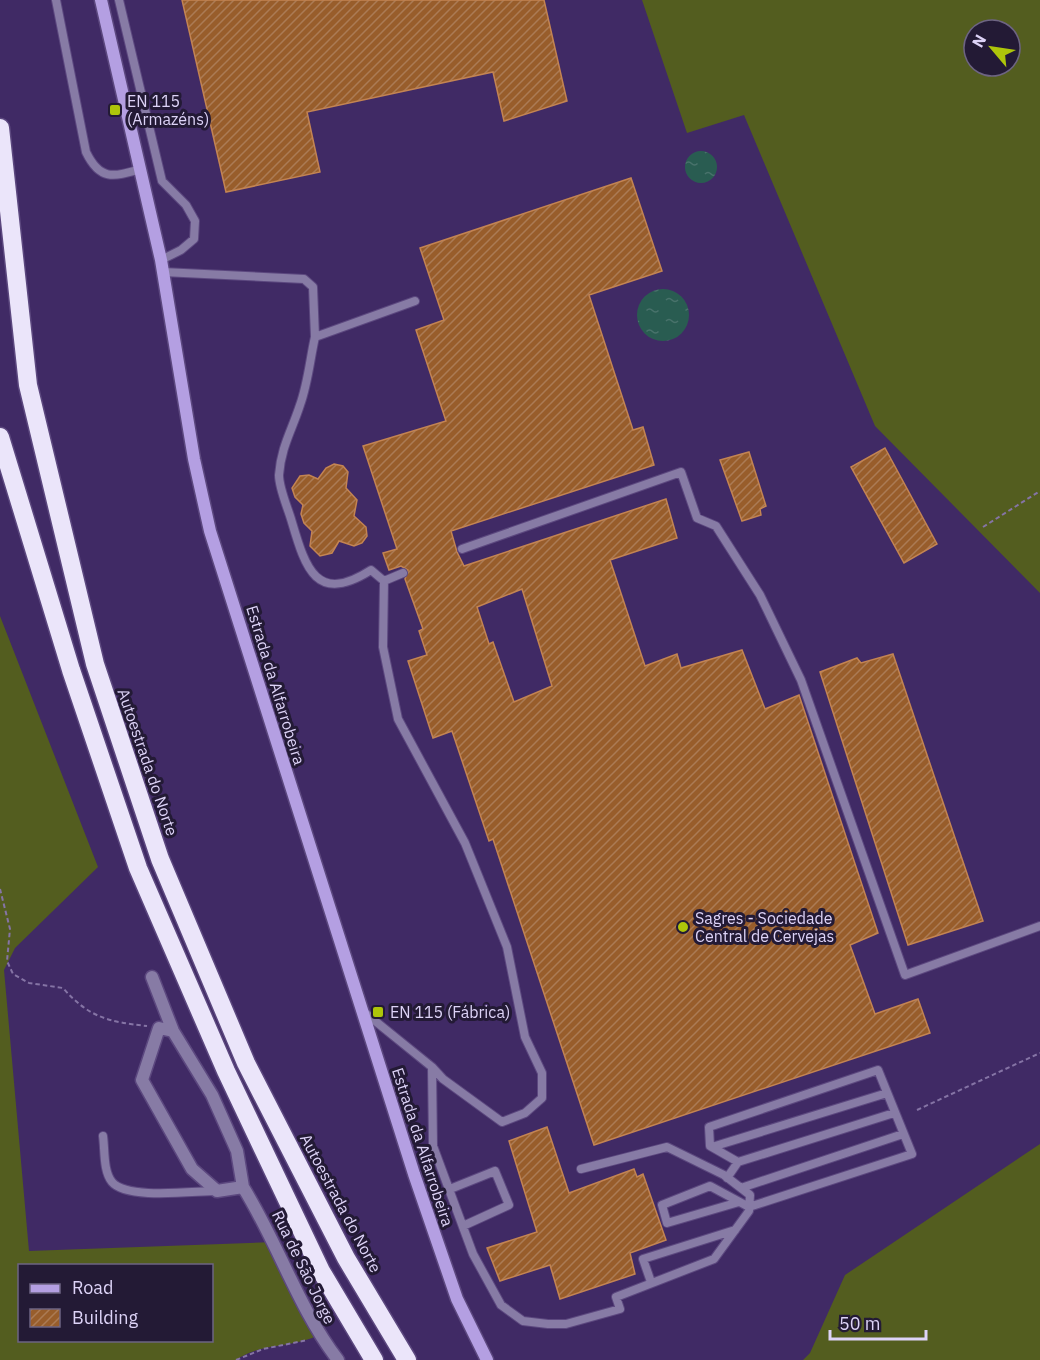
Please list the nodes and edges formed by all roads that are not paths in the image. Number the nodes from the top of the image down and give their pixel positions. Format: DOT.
graph roads {
  1 [pos="56,0"];
  2 [pos="101,0"];
  3 [pos="119,0"];
  4 [pos="0,128"];
  5 [pos="141,169"];
  6 [pos="162,266"];
  7 [pos="415,301"];
  8 [pos="315,337"];
  9 [pos="0,437"];
  10 [pos="462,549"];
  11 [pos="403,573"];
  12 [pos="384,581"];
  13 [pos="1040,926"];
  14 [pos="152,977"];
  15 [pos="361,1009"];
  16 [pos="173,1031"];
  17 [pos="432,1067"];
  18 [pos="887,1093"];
  19 [pos="894,1113"];
  20 [pos="903,1134"];
  21 [pos="104,1136"];
  22 [pos="712,1147"];
  23 [pos="738,1162"];
  24 [pos="581,1169"];
  25 [pos="727,1178"];
  26 [pos="243,1187"];
  27 [pos="741,1188"];
  28 [pos="450,1190"];
  29 [pos="217,1191"];
  30 [pos="739,1202"];
  31 [pos="749,1208"];
  32 [pos="463,1226"];
  33 [pos="735,1230"];
  34 [pos="651,1282"];
  35 [pos="338,1360"];
  36 [pos="374,1360"];
  37 [pos="407,1360"];
  38 [pos="487,1360"];
  1 -- 5 [label="lane"];
  2 -- 5 [label="main road, Estrada da Alfarrobeira"];
  3 -- 6 [label="lane"];
  4 -- 37 [label="highway, Autoestrada do Norte"];
  5 -- 6 [label="main road, Estrada da Alfarrobeira"];
  6 -- 8 [label="lane"];
  6 -- 15 [label="main road, Estrada da Alfarrobeira"];
  7 -- 8 [label="lane"];
  8 -- 12 [label="lane"];
  9 -- 36 [label="highway"];
  10 -- 13 [label="lane"];
  11 -- 12 [label="lane"];
  12 -- 17 [label="lane"];
  14 -- 16 [label="street, Rua de São Jorge"];
  15 -- 17 [label="lane"];
  15 -- 38 [label="main road, Estrada da Alfarrobeira"];
  16 -- 26 [label="street, Rua de São Jorge"];
  16 -- 29 [label="street"];
  17 -- 28 [label="lane"];
  18 -- 19 [label="lane"];
  18 -- 22 [label="lane"];
  18 -- 22 [label="lane"];
  19 -- 20 [label="lane"];
  19 -- 23 [label="lane"];
  20 -- 27 [label="lane"];
  20 -- 31 [label="lane"];
  21 -- 29 [label="lane"];
  22 -- 23 [label="lane"];
  23 -- 25 [label="lane"];
  24 -- 25 [label="lane"];
  25 -- 27 [label="lane"];
  26 -- 29 [label="street"];
  26 -- 35 [label="street, Rua de São Jorge"];
  27 -- 31 [label="lane"];
  28 -- 32 [label="lane"];
  28 -- 32 [label="lane"];
  30 -- 30 [label="lane"];
  30 -- 31 [label="lane"];
  31 -- 33 [label="lane"];
  32 -- 34 [label="lane"];
  33 -- 34 [label="lane"];
  33 -- 34 [label="lane"];
}
